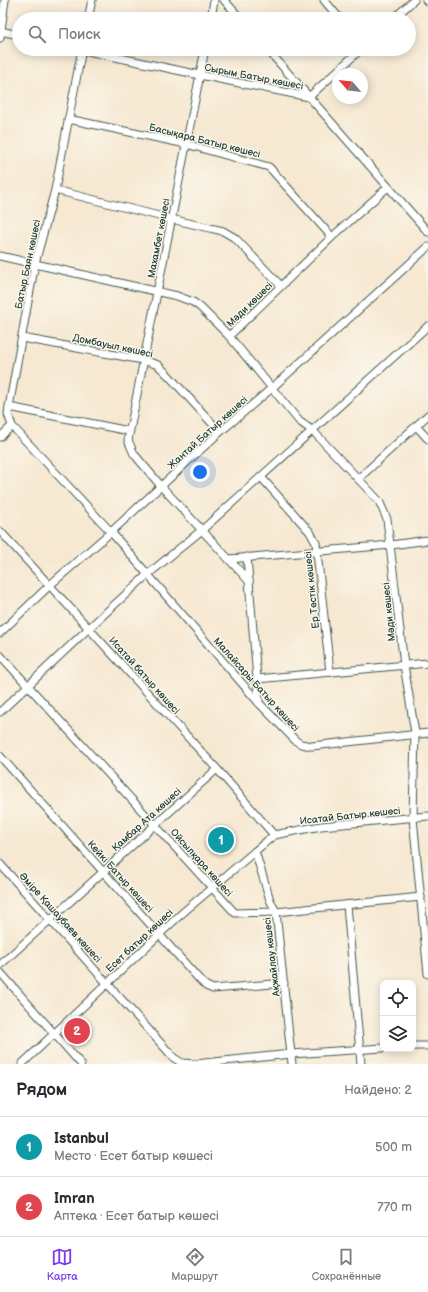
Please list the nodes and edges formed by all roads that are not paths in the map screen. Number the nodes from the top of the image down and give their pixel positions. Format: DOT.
graph roads {
  1 [pos="5,0"];
  2 [pos="92,0"];
  3 [pos="214,0"];
  4 [pos="224,0"];
  5 [pos="324,0"];
  6 [pos="414,0"];
  7 [pos="89,12"];
  8 [pos="212,12"];
  9 [pos="235,12"];
  10 [pos="334,12"];
  11 [pos="401,12"];
  12 [pos="0,34"];
  13 [pos="12,35"];
  14 [pos="80,56"];
  15 [pos="113,56"];
  16 [pos="204,56"];
  17 [pos="273,56"];
  18 [pos="353,56"];
  19 [pos="200,75"];
  20 [pos="309,97"];
  21 [pos="68,119"];
  22 [pos="186,144"];
  23 [pos="388,187"];
  24 [pos="55,190"];
  25 [pos="171,219"];
  26 [pos="428,232"];
  27 [pos="332,237"];
  28 [pos="428,246"];
  29 [pos="0,256"];
  30 [pos="35,263"];
  31 [pos="281,286"];
  32 [pos="158,292"];
  33 [pos="428,326"];
  34 [pos="229,336"];
  35 [pos="22,338"];
  36 [pos="143,360"];
  37 [pos="272,388"];
  38 [pos="9,407"];
  39 [pos="428,415"];
  40 [pos="12,426"];
  41 [pos="416,426"];
  42 [pos="129,431"];
  43 [pos="313,431"];
  44 [pos="220,432"];
  45 [pos="0,437"];
  46 [pos="428,439"];
  47 [pos="261,477"];
  48 [pos="358,479"];
  49 [pos="161,486"];
  50 [pos="202,530"];
  51 [pos="0,531"];
  52 [pos="111,532"];
  53 [pos="428,540"];
  54 [pos="390,545"];
  55 [pos="318,551"];
  56 [pos="247,557"];
  57 [pos="229,559"];
  58 [pos="148,575"];
  59 [pos="249,580"];
  60 [pos="50,586"];
  61 [pos="89,628"];
  62 [pos="0,633"];
  63 [pos="0,655"];
  64 [pos="428,663"];
  65 [pos="404,665"];
  66 [pos="330,672"];
  67 [pos="257,679"];
  68 [pos="28,686"];
  69 [pos="258,703"];
  70 [pos="0,712"];
  71 [pos="415,733"];
  72 [pos="428,733"];
  73 [pos="0,756"];
  74 [pos="217,769"];
  75 [pos="428,816"];
  76 [pos="413,818"];
  77 [pos="155,825"];
  78 [pos="274,835"];
  79 [pos="255,851"];
  80 [pos="0,864"];
  81 [pos="103,871"];
  82 [pos="212,887"];
  83 [pos="422,898"];
  84 [pos="348,904"];
  85 [pos="276,912"];
  86 [pos="50,920"];
  87 [pos="160,935"];
  88 [pos="0,965"];
  89 [pos="0,972"];
  90 [pos="428,974"];
  91 [pos="284,983"];
  92 [pos="107,984"];
  93 [pos="54,1034"];
  94 [pos="416,1046"];
  95 [pos="428,1046"];
  96 [pos="380,1048"];
  97 [pos="360,1049"];
  98 [pos="291,1054"];
  99 [pos="218,1063"];
  100 [pos="22,1064"];
  101 [pos="81,1064"];
  102 [pos="292,1064"];
  103 [pos="361,1064"];
  1 -- 12 [label="street"];
  2 -- 7 [label="street"];
  3 -- 8 [label="street"];
  4 -- 9 [label="street"];
  5 -- 10 [label="street"];
  6 -- 11 [label="street"];
  12 -- 13 [label="street"];
  14 -- 21 [label="street, Батыр Баян көшесі"];
  15 -- 19 [label="street, Сырым Батыр көшесі"];
  16 -- 19 [label="street, Махамбет көшесі"];
  17 -- 20 [label="street"];
  18 -- 20 [label="street"];
  19 -- 20 [label="street, Сырым Батыр көшесі"];
  19 -- 22 [label="street, Махамбет көшесі"];
  20 -- 23 [label="street"];
  21 -- 22 [label="street, Басықара Батыр көшесі"];
  21 -- 24 [label="street, Батыр Баян көшесі"];
  22 -- 25 [label="street, Махамбет көшесі"];
  22 -- 27 [label="street, Басықара Батыр көшесі"];
  23 -- 26 [label="street"];
  23 -- 27 [label="street, Мәди көшесі"];
  24 -- 25 [label="street"];
  24 -- 30 [label="street, Батыр Баян көшесі"];
  25 -- 31 [label="street"];
  25 -- 32 [label="street, Махамбет көшесі"];
  27 -- 31 [label="street, Мәди көшесі"];
  28 -- 37 [label="street, Жантай Батыр көшесі"];
  29 -- 30 [label="street, Мәди көшесі"];
  30 -- 32 [label="street, Мәди көшесі"];
  30 -- 35 [label="street, Батыр Баян көшесі"];
  31 -- 34 [label="street, Мәди көшесі"];
  32 -- 34 [label="street, Мәди көшесі"];
  32 -- 36 [label="street, Махамбет көшесі"];
  33 -- 43 [label="street"];
  34 -- 37 [label="street, Мәди көшесі"];
  35 -- 36 [label="street, Домбауыл көшесі"];
  35 -- 38 [label="street, Батыр Баян көшесі"];
  36 -- 42 [label="street, Махамбет көшесі"];
  36 -- 44 [label="street, Домбауыл көшесі"];
  37 -- 43 [label="street, Мәди көшесі"];
  37 -- 44 [label="street, Жантай Батыр көшесі"];
  38 -- 40 [label="street, Батыр Баян көшесі"];
  38 -- 42 [label="street"];
  39 -- 41 [label="street"];
  40 -- 45 [label="street"];
  40 -- 52 [label="street"];
  41 -- 46 [label="street"];
  41 -- 48 [label="street"];
  42 -- 49 [label="street"];
  43 -- 47 [label="street"];
  43 -- 48 [label="street, Мәди көшесі"];
  44 -- 49 [label="street, Жантай Батыр көшесі"];
  47 -- 50 [label="street"];
  47 -- 55 [label="street, Ер Төстік көшесі"];
  48 -- 54 [label="street, Мәди көшесі"];
  49 -- 50 [label="street"];
  49 -- 52 [label="street, Жантай Батыр көшесі"];
  50 -- 57 [label="street"];
  50 -- 58 [label="street"];
  51 -- 60 [label="street, Исатай батыр көшесі"];
  52 -- 58 [label="street"];
  52 -- 60 [label="street, Жантай Батыр көшесі"];
  53 -- 54 [label="street"];
  54 -- 55 [label="street"];
  54 -- 65 [label="street, Мәди көшесі"];
  55 -- 56 [label="street"];
  55 -- 66 [label="street, Ер Төстік көшесі"];
  56 -- 57 [label="street"];
  56 -- 59 [label="street"];
  57 -- 59 [label="street"];
  58 -- 61 [label="street"];
  58 -- 69 [label="street, Малайсары Батыр көшесі"];
  59 -- 67 [label="street"];
  60 -- 61 [label="street, Исатай батыр көшесі"];
  60 -- 62 [label="street, Жантай Батыр көшесі"];
  61 -- 68 [label="street"];
  61 -- 74 [label="street, Исатай батыр көшесі"];
  63 -- 68 [label="street, Ойсылқара көшесі"];
  64 -- 65 [label="street"];
  65 -- 66 [label="street"];
  65 -- 71 [label="street, Мәди көшесі"];
  66 -- 67 [label="street"];
  67 -- 69 [label="street"];
  68 -- 70 [label="street"];
  68 -- 77 [label="street, Ойсылқара көшесі"];
  69 -- 71 [label="street, Малайсары Батыр көшесі"];
  71 -- 72 [label="street, Малайсары Батыр көшесі"];
  71 -- 76 [label="street, Мәди көшесі"];
  73 -- 81 [label="street, Кейкі Батыр көшесі"];
  74 -- 77 [label="street, Қамбар Ата көшесі"];
  74 -- 78 [label="street, Исатай батыр көшесі"];
  75 -- 76 [label="street, Исатай Батыр көшесі"];
  76 -- 78 [label="street, Исатай Батыр көшесі"];
  76 -- 83 [label="street, Мәди көшесі"];
  77 -- 81 [label="street, Қамбар Ата көшесі"];
  77 -- 82 [label="street, Ойсылқара көшесі"];
  78 -- 79 [label="street, Есет батыр көшесі"];
  79 -- 82 [label="street, Есет батыр көшесі"];
  79 -- 85 [label="street, Ақжайлау көшесі"];
  80 -- 86 [label="street, Әміре Қашаубаев көшесі"];
  81 -- 86 [label="street, Қамбар Ата көшесі"];
  81 -- 87 [label="street, Кейкі Батыр көшесі"];
  82 -- 85 [label="street, Ойсылқара көшесі"];
  82 -- 87 [label="street, Есет батыр көшесі"];
  83 -- 84 [label="street, Ойсылқара көшесі"];
  83 -- 90 [label="street, Мәди көшесі"];
  84 -- 85 [label="street, Ойсылқара көшесі"];
  84 -- 97 [label="street"];
  85 -- 91 [label="street, Ақжайлау көшесі"];
  86 -- 88 [label="street, Қамбар Ата көшесі"];
  86 -- 92 [label="street, Әміре Қашаубаев көшесі"];
  87 -- 91 [label="street, Кейкі Батыр көшесі"];
  87 -- 92 [label="street, Есет батыр көшесі"];
  89 -- 93 [label="street"];
  91 -- 98 [label="street, Ақжайлау көшесі"];
  92 -- 93 [label="street, Есет батыр көшесі"];
  92 -- 99 [label="street, Әміре Қашаубаев көшесі"];
  93 -- 100 [label="street, Есет батыр көшесі"];
  93 -- 101 [label="street"];
  94 -- 95 [label="street"];
  96 -- 97 [label="street, Әміре Қашаубаев көшесі"];
  97 -- 98 [label="street, Әміре Қашаубаев көшесі"];
  97 -- 103 [label="street"];
  98 -- 99 [label="street, Әміре Қашаубаев көшесі"];
  98 -- 102 [label="street, Ақжайлау көшесі"];
}
